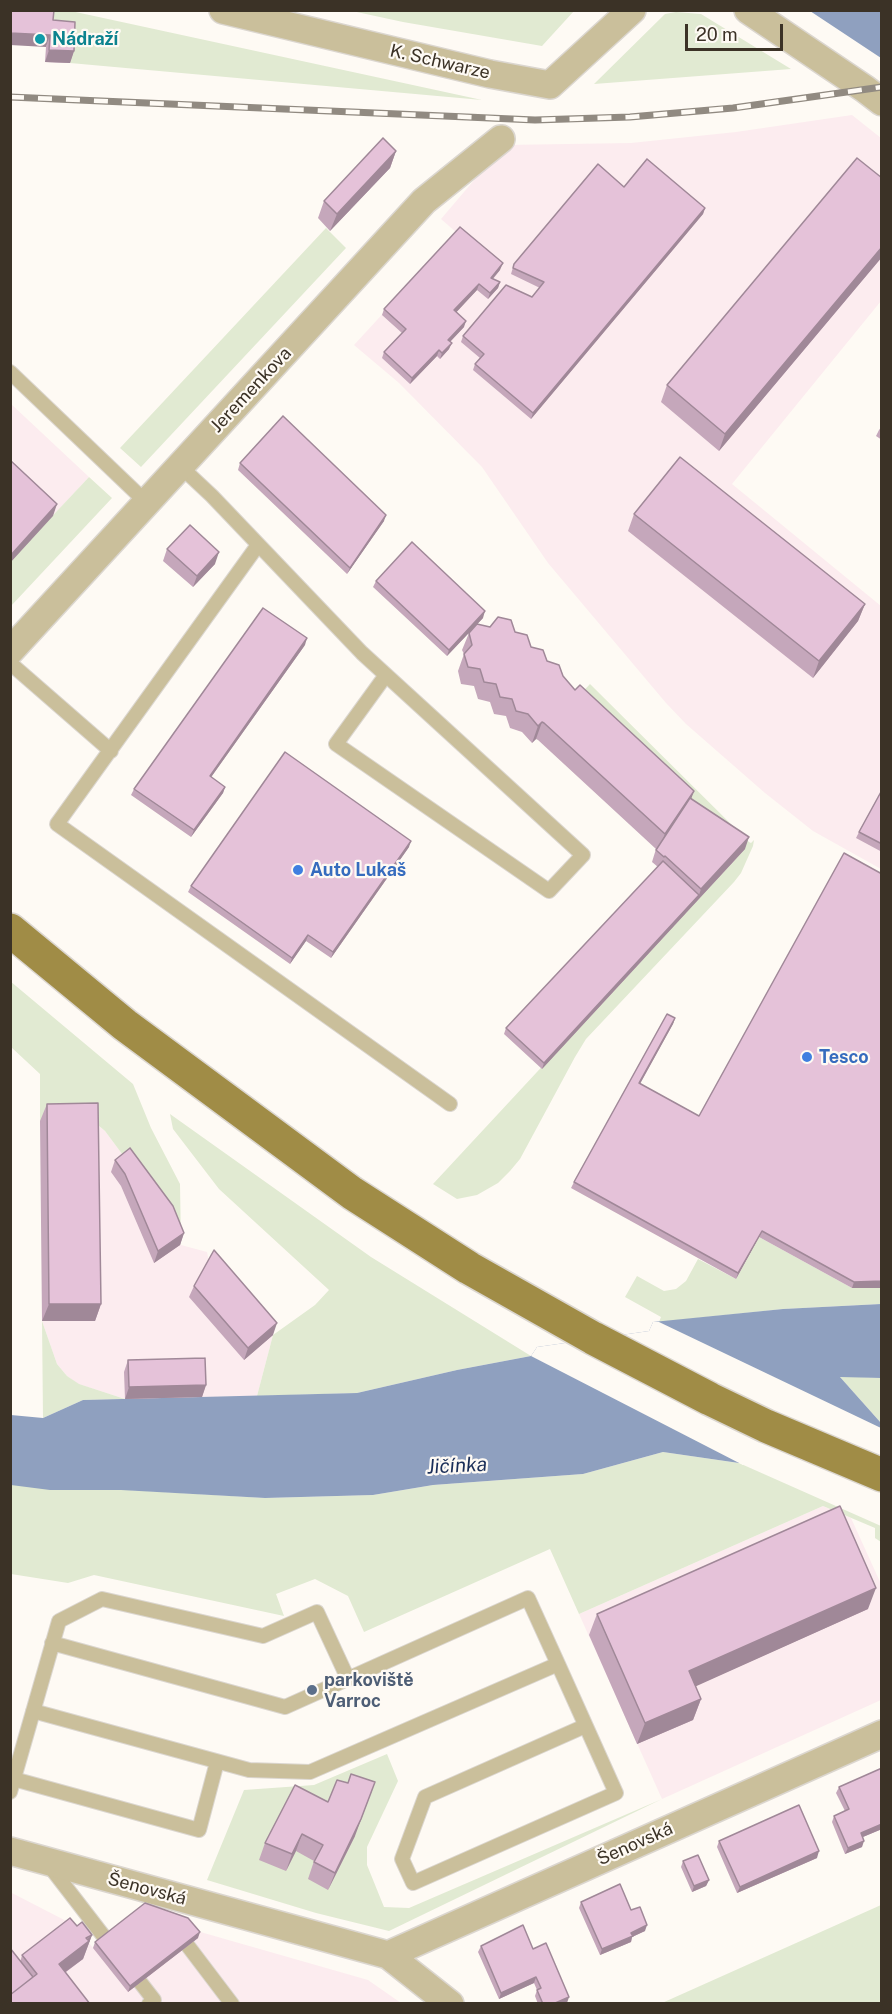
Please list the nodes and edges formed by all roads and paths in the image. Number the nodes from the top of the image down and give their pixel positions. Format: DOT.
graph roads {
  1 [pos="223,10"];
  2 [pos="632,10"];
  3 [pos="748,10"];
  4 [pos="882,102"];
  5 [pos="501,139"];
  6 [pos="10,372"];
  7 [pos="180,466"];
  8 [pos="147,503"];
  9 [pos="258,544"];
  10 [pos="10,651"];
  11 [pos="10,663"];
  12 [pos="386,675"];
  13 [pos="111,751"];
  14 [pos="10,930"];
  15 [pos="450,1104"];
  16 [pos="882,1475"];
  17 [pos="52,1644"];
  18 [pos="558,1664"];
  19 [pos="348,1679"];
  20 [pos="33,1711"];
  21 [pos="585,1726"];
  22 [pos="882,1734"];
  23 [pos="217,1762"];
  24 [pos="12,1783"];
  25 [pos="10,1851"];
  26 [pos="46,1862"];
  27 [pos="105,1938"];
  28 [pos="188,1946"];
  29 [pos="388,1955"];
  30 [pos="140,1983"];
  31 [pos="149,2004"];
  32 [pos="232,2004"];
  33 [pos="450,2004"];
  1 -- 2 [label="street, K. Schwarze"];
  3 -- 4 [label="street"];
  5 -- 7 [label="street, Jeremenkova"];
  6 -- 8 [label="lane"];
  7 -- 8 [label="street, Jeremenkova"];
  7 -- 9 [label="lane"];
  8 -- 10 [label="street, Jeremenkova"];
  9 -- 12 [label="lane"];
  9 -- 13 [label="lane"];
  11 -- 13 [label="lane"];
  12 -- 12 [label="lane"];
  13 -- 15 [label="lane"];
  14 -- 16 [label="main road"];
  17 -- 19 [label="lane"];
  17 -- 19 [label="lane"];
  17 -- 20 [label="lane"];
  18 -- 19 [label="lane"];
  18 -- 21 [label="lane"];
  18 -- 23 [label="lane"];
  20 -- 23 [label="lane"];
  20 -- 24 [label="lane"];
  21 -- 21 [label="lane"];
  22 -- 29 [label="street, Šenovská"];
  23 -- 24 [label="lane"];
  25 -- 26 [label="street, Šenovská"];
  26 -- 27 [label="lane"];
  26 -- 29 [label="street, Šenovská"];
  28 -- 32 [label="lane"];
  29 -- 33 [label="street, Šenovská"];
  30 -- 31 [label="lane"];
}
